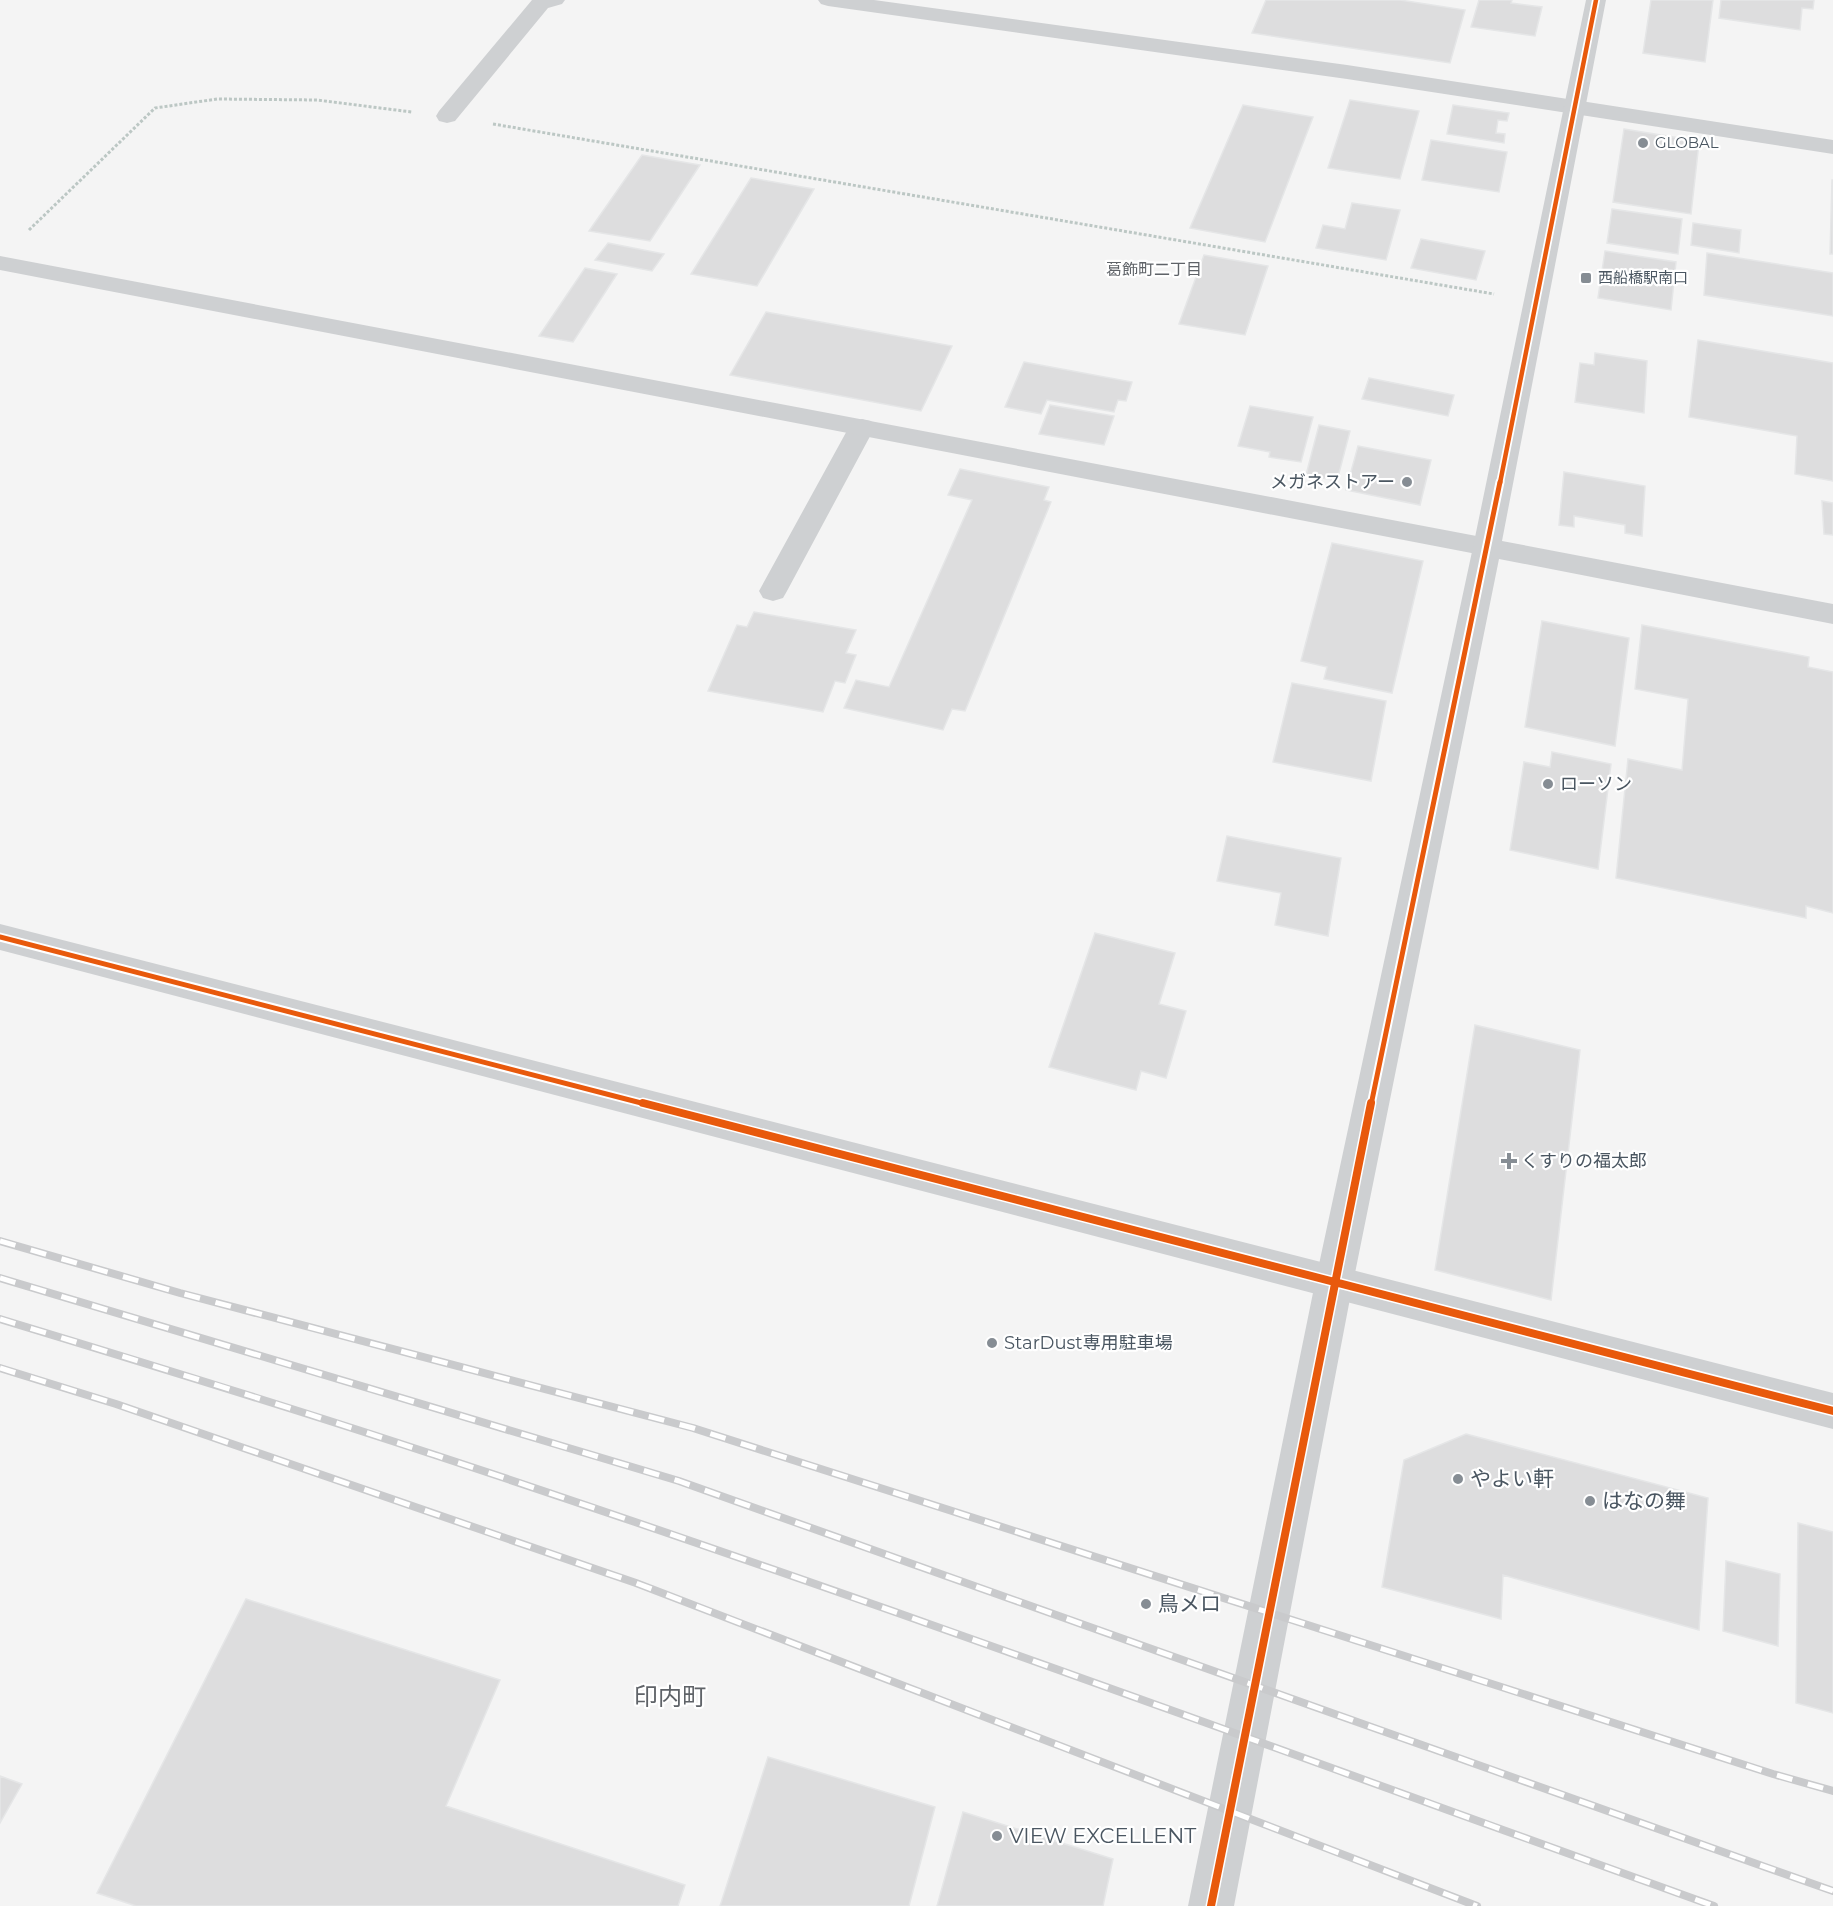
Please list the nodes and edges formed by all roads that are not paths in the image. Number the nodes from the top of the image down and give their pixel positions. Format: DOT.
graph roads {
  1 [pos="555,0"];
  2 [pos="828,0"];
  3 [pos="1596,0"];
  4 [pos="1576,107"];
  5 [pos="447,116"];
  6 [pos="1833,147"];
  7 [pos="0,263"];
  8 [pos="862,427"];
  9 [pos="1487,547"];
  10 [pos="773,591"];
  11 [pos="1833,614"];
  12 [pos="0,937"];
  13 [pos="1334,1283"];
  14 [pos="1833,1411"];
  15 [pos="1211,1906"];
  1 -- 5 [label="street"];
  2 -- 4 [label="street"];
  3 -- 4 [label="street"];
  4 -- 6 [label="street"];
  4 -- 9 [label="street"];
  7 -- 8 [label="street"];
  8 -- 9 [label="street"];
  8 -- 10 [label="street"];
  9 -- 11 [label="street"];
  9 -- 13 [label="street"];
  12 -- 13 [label="street"];
  13 -- 14 [label="street"];
  13 -- 15 [label="street"];
}
